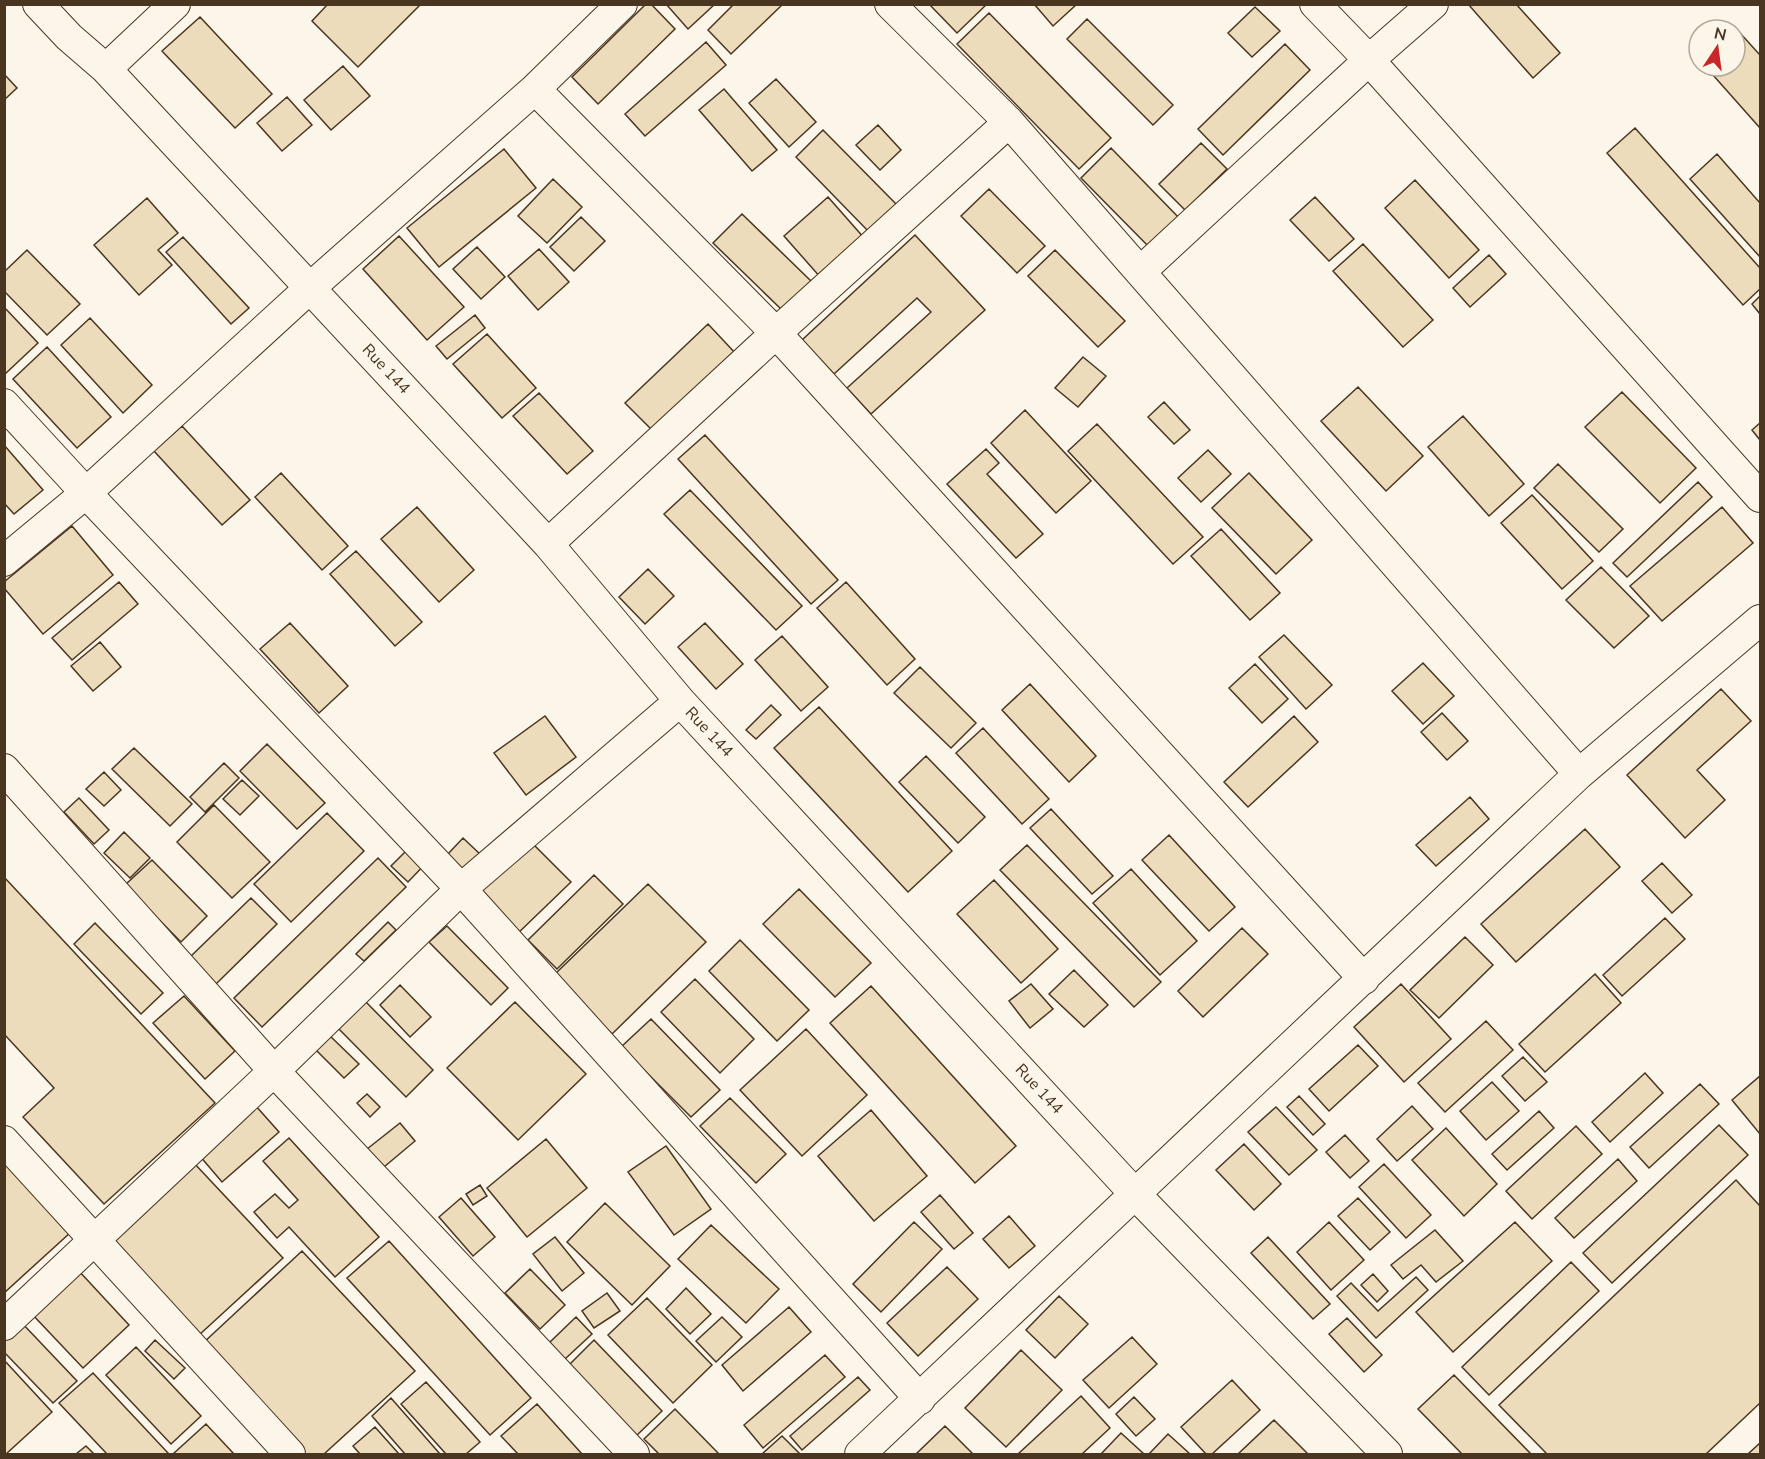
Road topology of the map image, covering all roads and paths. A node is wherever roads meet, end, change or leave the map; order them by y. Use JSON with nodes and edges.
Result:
{"nodes":[{"id":1,"x":38,"y":4,"type":"edge"},
{"id":2,"x":175,"y":4,"type":"edge"},
{"id":3,"x":622,"y":4,"type":"edge"},
{"id":4,"x":890,"y":4,"type":"edge"},
{"id":5,"x":1315,"y":4,"type":"edge"},
{"id":6,"x":1433,"y":4,"type":"edge"},
{"id":7,"x":1369,"y":60,"type":"junction"},
{"id":8,"x":106,"y":69,"type":"junction"},
{"id":9,"x":535,"y":89,"type":"junction"},
{"id":10,"x":1009,"y":122,"type":"junction"},
{"id":11,"x":1140,"y":272,"type":"junction"},
{"id":12,"x":311,"y":287,"type":"junction"},
{"id":13,"x":776,"y":333,"type":"junction"},
{"id":14,"x":4,"y":404,"type":"edge"},
{"id":15,"x":86,"y":493,"type":"junction"},
{"id":16,"x":1761,"y":497,"type":"edge"},
{"id":17,"x":548,"y":544,"type":"junction"},
{"id":18,"x":4,"y":561,"type":"edge"},
{"id":19,"x":1761,"y":620,"type":"edge"},
{"id":20,"x":680,"y":700,"type":"junction"},
{"id":21,"x":4,"y":769,"type":"edge"},
{"id":22,"x":1579,"y":774,"type":"junction"},
{"id":23,"x":461,"y":889,"type":"junction"},
{"id":24,"x":1364,"y":979,"type":"junction"},
{"id":25,"x":274,"y":1071,"type":"junction"},
{"id":26,"x":4,"y":1141,"type":"edge"},
{"id":27,"x":1135,"y":1194,"type":"junction"},
{"id":28,"x":94,"y":1239,"type":"junction"},
{"id":29,"x":4,"y":1324,"type":"edge"},
{"id":30,"x":920,"y":1398,"type":"junction"},
{"id":31,"x":290,"y":1455,"type":"edge"},
{"id":32,"x":634,"y":1455,"type":"edge"},
{"id":33,"x":860,"y":1455,"type":"edge"},
{"id":34,"x":1387,"y":1455,"type":"edge"}],
"edges":[{"from":1,"to":8,"type":"street","name":"Rue 144"},
{"from":2,"to":8,"type":"street"},
{"from":3,"to":9,"type":"street"},
{"from":4,"to":10,"type":"street"},
{"from":5,"to":7,"type":"street"},
{"from":6,"to":7,"type":"street"},
{"from":7,"to":11,"type":"street"},
{"from":7,"to":16,"type":"street"},
{"from":8,"to":12,"type":"street","name":"Rue 144"},
{"from":9,"to":12,"type":"street"},
{"from":9,"to":13,"type":"street"},
{"from":10,"to":11,"type":"street"},
{"from":10,"to":13,"type":"street"},
{"from":11,"to":22,"type":"street"},
{"from":12,"to":15,"type":"street"},
{"from":12,"to":17,"type":"street","name":"Rue 144"},
{"from":13,"to":17,"type":"street"},
{"from":13,"to":24,"type":"street"},
{"from":14,"to":15,"type":"street"},
{"from":15,"to":18,"type":"street"},
{"from":15,"to":23,"type":"street"},
{"from":17,"to":20,"type":"street","name":"Rue 144"},
{"from":19,"to":22,"type":"street"},
{"from":20,"to":23,"type":"street"},
{"from":20,"to":27,"type":"street","name":"Rue 144"},
{"from":21,"to":25,"type":"street"},
{"from":22,"to":24,"type":"street"},
{"from":23,"to":25,"type":"street"},
{"from":23,"to":30,"type":"street"},
{"from":24,"to":27,"type":"street"},
{"from":25,"to":28,"type":"street"},
{"from":25,"to":32,"type":"street"},
{"from":26,"to":28,"type":"street"},
{"from":27,"to":30,"type":"street"},
{"from":27,"to":34,"type":"street","name":"Rue 144"},
{"from":28,"to":29,"type":"street"},
{"from":28,"to":31,"type":"street"},
{"from":30,"to":33,"type":"street"}]}
